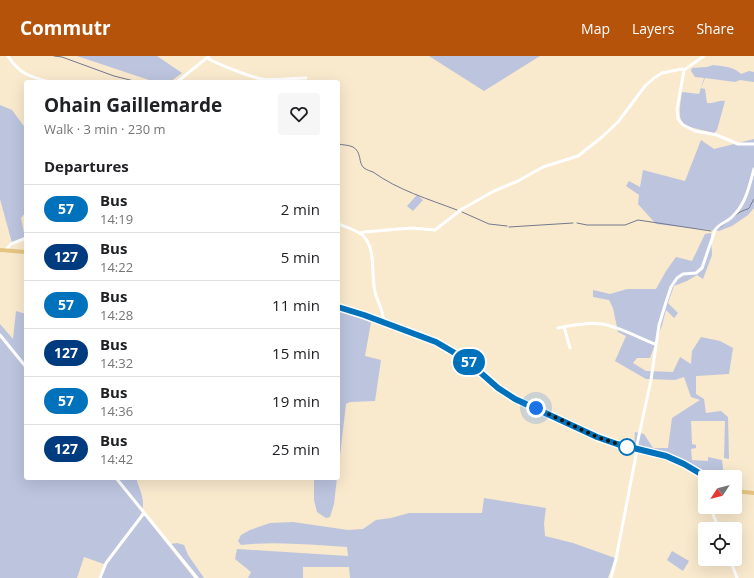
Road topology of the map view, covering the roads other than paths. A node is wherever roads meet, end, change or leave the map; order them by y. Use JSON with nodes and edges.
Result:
{"nodes":[{"id":1,"x":8,"y":56,"type":"edge"},
{"id":2,"x":704,"y":56,"type":"edge"},
{"id":3,"x":208,"y":57,"type":"edge"},
{"id":4,"x":684,"y":70,"type":"junction"},
{"id":5,"x":306,"y":78,"type":"dead end"},
{"id":6,"x":42,"y":80,"type":"edge"},
{"id":7,"x":179,"y":80,"type":"edge"},
{"id":8,"x":754,"y":144,"type":"edge"},
{"id":9,"x":754,"y":169,"type":"edge"},
{"id":10,"x":340,"y":225,"type":"edge"},
{"id":11,"x":360,"y":234,"type":"junction"},
{"id":12,"x":24,"y":239,"type":"edge"},
{"id":13,"x":2,"y":251,"type":"edge"},
{"id":14,"x":24,"y":252,"type":"edge"},
{"id":15,"x":340,"y":308,"type":"edge"},
{"id":16,"x":383,"y":322,"type":"junction"},
{"id":17,"x":564,"y":327,"type":"junction"},
{"id":18,"x":558,"y":328,"type":"dead end"},
{"id":19,"x":0,"y":335,"type":"edge"},
{"id":20,"x":655,"y":344,"type":"junction"},
{"id":21,"x":570,"y":348,"type":"dead end"},
{"id":22,"x":24,"y":365,"type":"edge"},
{"id":23,"x":637,"y":449,"type":"junction"},
{"id":24,"x":698,"y":473,"type":"edge"},
{"id":25,"x":118,"y":480,"type":"edge"},
{"id":26,"x":742,"y":492,"type":"edge"},
{"id":27,"x":754,"y":493,"type":"edge"},
{"id":28,"x":144,"y":513,"type":"junction"},
{"id":29,"x":733,"y":566,"type":"edge"},
{"id":30,"x":100,"y":578,"type":"edge"},
{"id":31,"x":197,"y":578,"type":"edge"},
{"id":32,"x":610,"y":578,"type":"edge"},
{"id":33,"x":737,"y":578,"type":"edge"}],
"edges":[{"from":1,"to":6,"type":"street"},
{"from":2,"to":4,"type":"street"},
{"from":3,"to":5,"type":"street"},
{"from":3,"to":7,"type":"street"},
{"from":4,"to":8,"type":"street"},
{"from":4,"to":11,"type":"street"},
{"from":9,"to":20,"type":"street"},
{"from":10,"to":11,"type":"street"},
{"from":11,"to":16,"type":"street"},
{"from":12,"to":13,"type":"street"},
{"from":13,"to":14,"type":"main road"},
{"from":15,"to":16,"type":"main road"},
{"from":16,"to":23,"type":"main road"},
{"from":17,"to":18,"type":"street"},
{"from":17,"to":20,"type":"street"},
{"from":17,"to":21,"type":"street"},
{"from":19,"to":22,"type":"street"},
{"from":20,"to":23,"type":"street"},
{"from":23,"to":24,"type":"main road"},
{"from":23,"to":32,"type":"street"},
{"from":25,"to":28,"type":"street"},
{"from":26,"to":27,"type":"main road"},
{"from":28,"to":30,"type":"street"},
{"from":28,"to":31,"type":"street"},
{"from":29,"to":33,"type":"street"}]}
